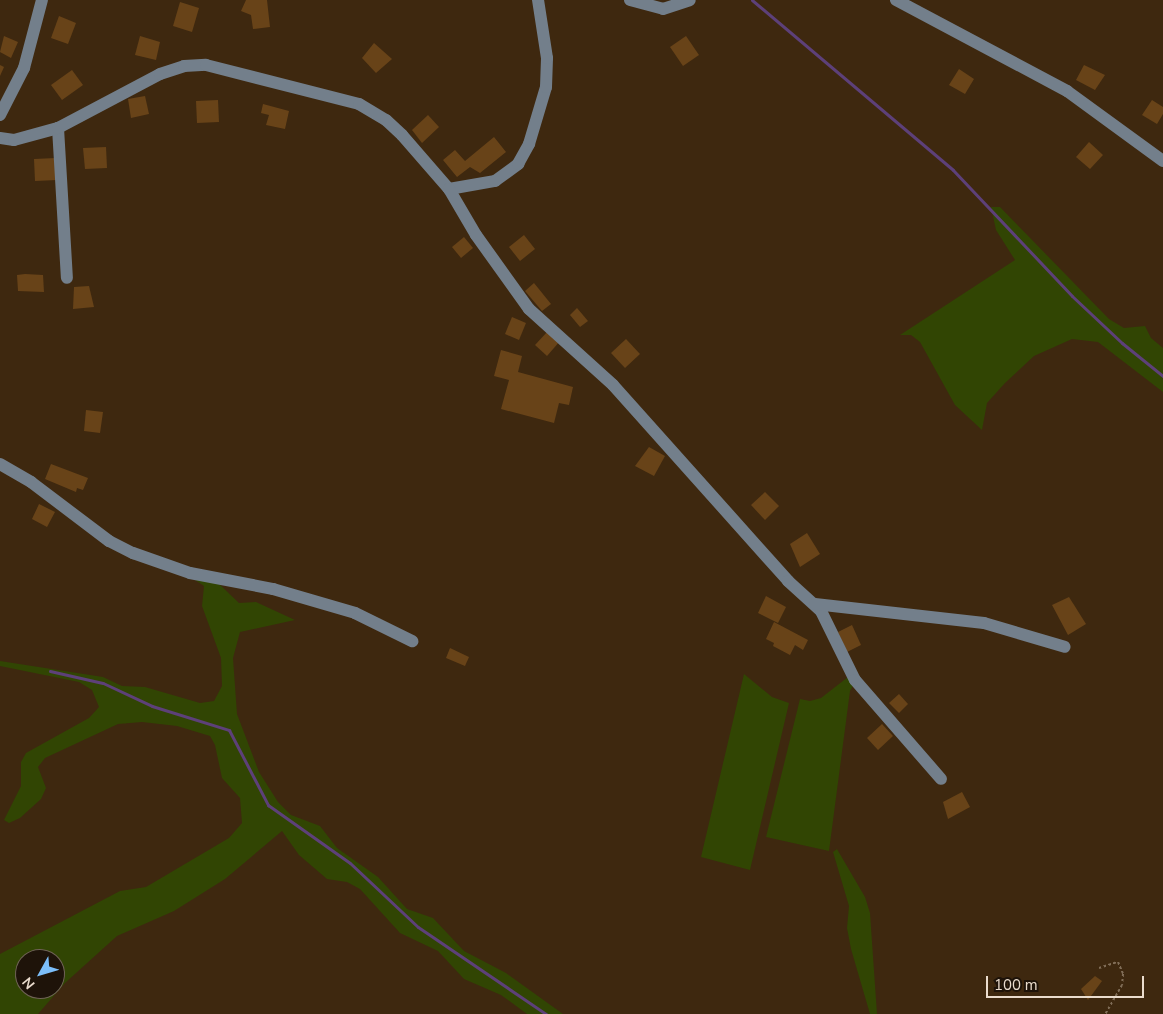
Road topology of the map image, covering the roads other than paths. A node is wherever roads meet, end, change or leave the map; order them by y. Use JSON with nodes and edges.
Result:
{"nodes":[{"id":1,"x":42,"y":0,"type":"edge"},
{"id":2,"x":538,"y":0,"type":"edge"},
{"id":3,"x":630,"y":0,"type":"edge"},
{"id":4,"x":690,"y":0,"type":"edge"},
{"id":5,"x":896,"y":0,"type":"edge"},
{"id":6,"x":0,"y":115,"type":"edge"},
{"id":7,"x":58,"y":128,"type":"junction"},
{"id":8,"x":0,"y":138,"type":"edge"},
{"id":9,"x":1163,"y":162,"type":"edge"},
{"id":10,"x":449,"y":189,"type":"junction"},
{"id":11,"x":67,"y":278,"type":"dead end"},
{"id":12,"x":0,"y":464,"type":"edge"},
{"id":13,"x":815,"y":604,"type":"junction"},
{"id":14,"x":412,"y":641,"type":"dead end"},
{"id":15,"x":1065,"y":647,"type":"dead end"},
{"id":16,"x":941,"y":779,"type":"dead end"}],
"edges":[{"from":1,"to":6,"type":"street"},
{"from":2,"to":10,"type":"street"},
{"from":3,"to":4,"type":"street"},
{"from":5,"to":9,"type":"street"},
{"from":7,"to":8,"type":"street"},
{"from":7,"to":10,"type":"street"},
{"from":7,"to":11,"type":"street"},
{"from":10,"to":13,"type":"street"},
{"from":12,"to":14,"type":"street"},
{"from":13,"to":15,"type":"street"},
{"from":13,"to":16,"type":"street"}]}
